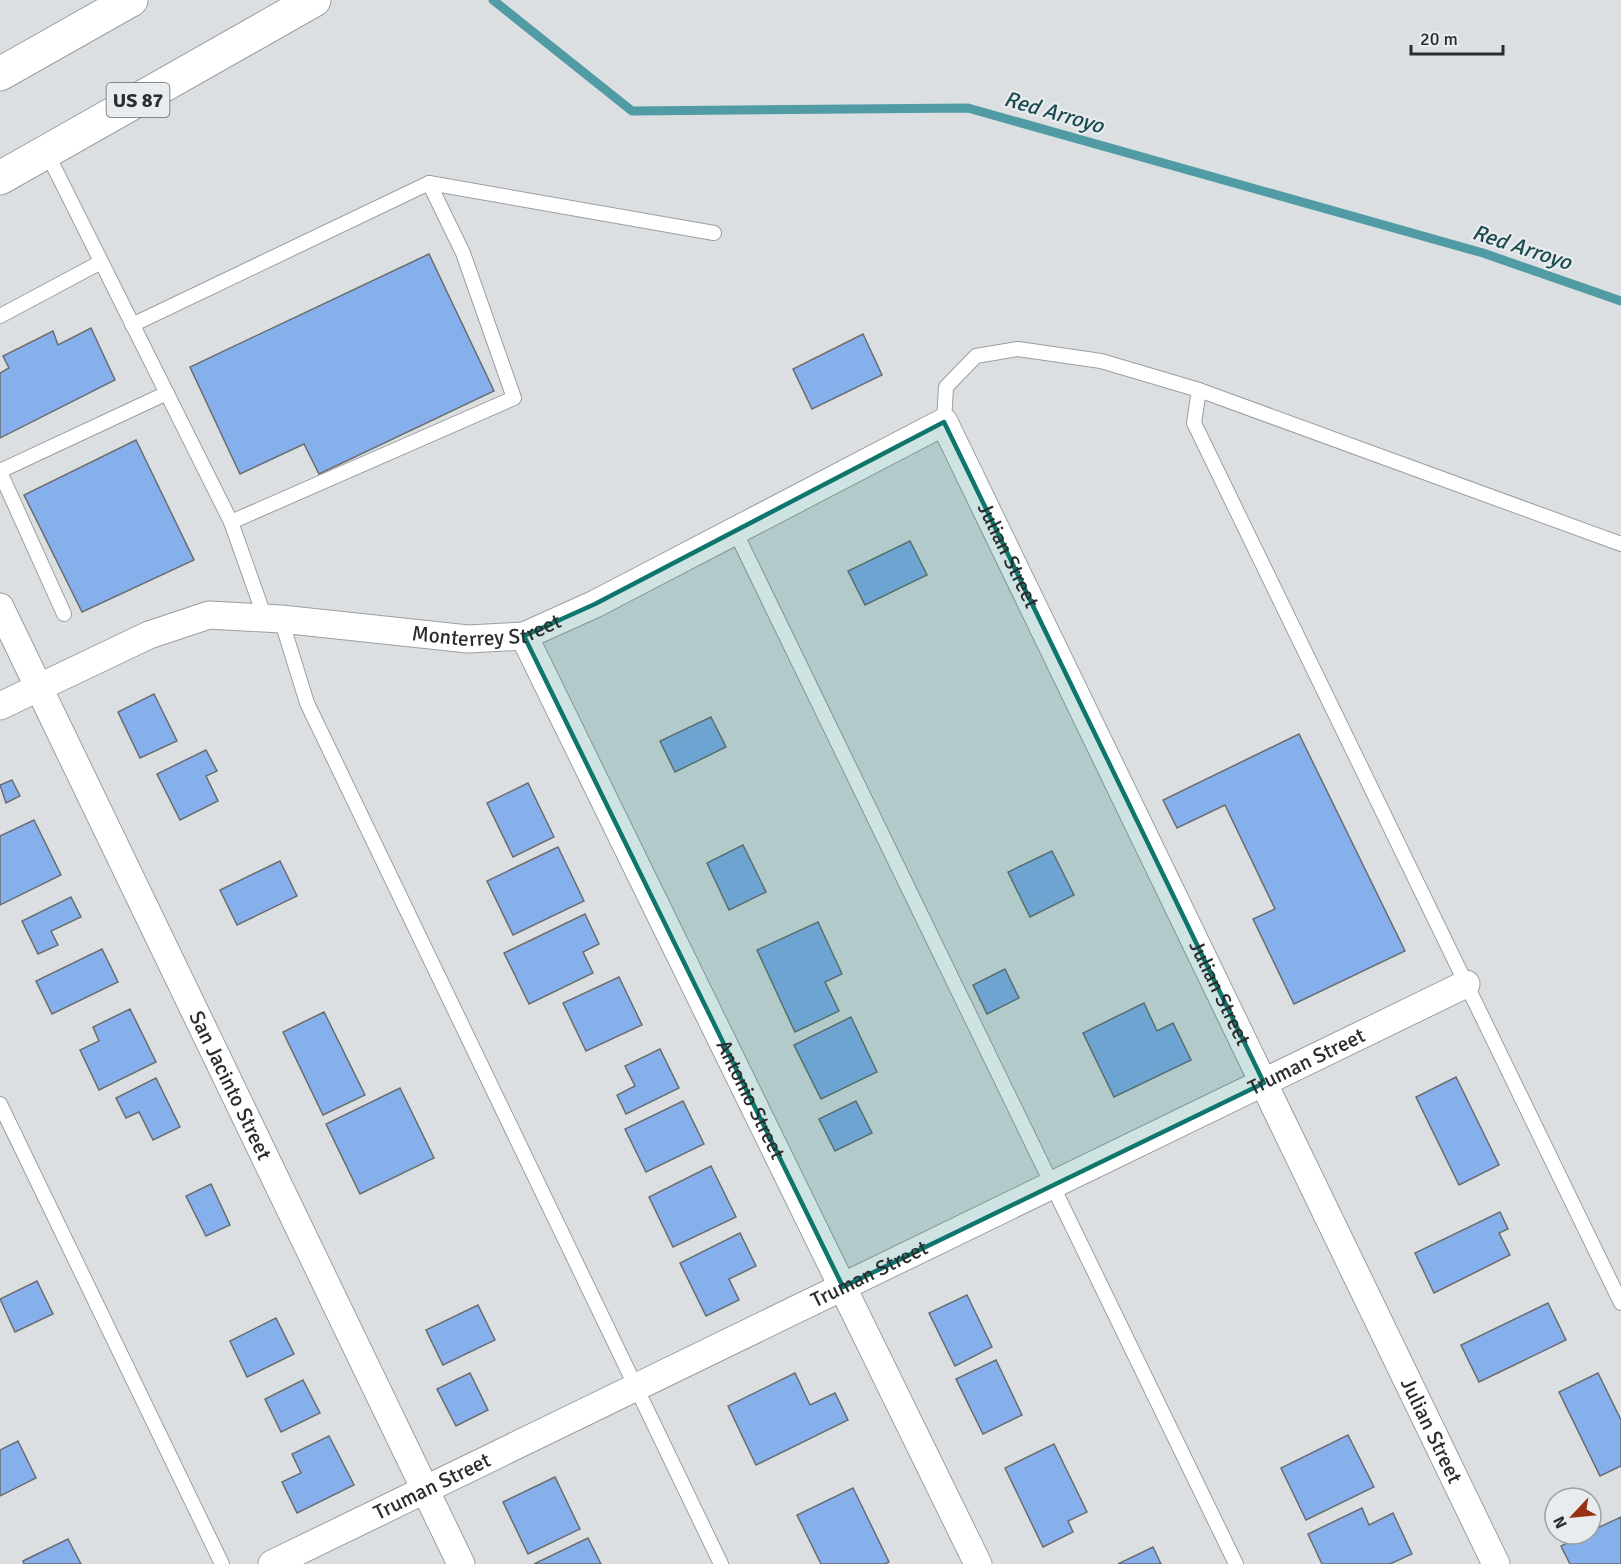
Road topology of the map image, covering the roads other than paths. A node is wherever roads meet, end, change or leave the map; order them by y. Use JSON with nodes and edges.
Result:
{"nodes":[{"id":1,"x":131,"y":0,"type":"edge"},
{"id":2,"x":314,"y":0,"type":"edge"},
{"id":3,"x":0,"y":74,"type":"edge"},
{"id":4,"x":46,"y":151,"type":"junction"},
{"id":5,"x":0,"y":178,"type":"edge"},
{"id":6,"x":429,"y":183,"type":"junction"},
{"id":7,"x":714,"y":233,"type":"dead end"},
{"id":8,"x":101,"y":262,"type":"junction"},
{"id":9,"x":0,"y":316,"type":"edge"},
{"id":10,"x":132,"y":325,"type":"junction"},
{"id":11,"x":1199,"y":390,"type":"junction"},
{"id":12,"x":167,"y":393,"type":"junction"},
{"id":13,"x":944,"y":422,"type":"junction"},
{"id":14,"x":0,"y":472,"type":"edge"},
{"id":15,"x":231,"y":522,"type":"junction"},
{"id":16,"x":735,"y":531,"type":"junction"},
{"id":17,"x":1621,"y":543,"type":"edge"},
{"id":18,"x":0,"y":607,"type":"edge"},
{"id":19,"x":64,"y":614,"type":"dead end"},
{"id":20,"x":273,"y":619,"type":"junction"},
{"id":21,"x":524,"y":636,"type":"junction"},
{"id":22,"x":39,"y":688,"type":"junction"},
{"id":23,"x":0,"y":706,"type":"edge"},
{"id":24,"x":1466,"y":984,"type":"junction"},
{"id":25,"x":1264,"y":1083,"type":"junction"},
{"id":26,"x":0,"y":1104,"type":"edge"},
{"id":27,"x":1052,"y":1185,"type":"junction"},
{"id":28,"x":843,"y":1287,"type":"junction"},
{"id":29,"x":1621,"y":1303,"type":"edge"},
{"id":30,"x":636,"y":1388,"type":"junction"},
{"id":31,"x":425,"y":1490,"type":"junction"},
{"id":32,"x":222,"y":1564,"type":"edge"},
{"id":33,"x":272,"y":1564,"type":"edge"},
{"id":34,"x":461,"y":1564,"type":"edge"},
{"id":35,"x":721,"y":1564,"type":"edge"},
{"id":36,"x":978,"y":1564,"type":"edge"},
{"id":37,"x":1236,"y":1564,"type":"edge"},
{"id":38,"x":1496,"y":1564,"type":"edge"}],
"edges":[{"from":1,"to":3,"type":"main road"},
{"from":2,"to":4,"type":"main road","number":"US 87"},
{"from":4,"to":5,"type":"main road","number":"US 87"},
{"from":4,"to":8,"type":"lane"},
{"from":6,"to":7,"type":"lane"},
{"from":6,"to":10,"type":"lane"},
{"from":6,"to":15,"type":"lane"},
{"from":8,"to":9,"type":"lane"},
{"from":8,"to":10,"type":"lane"},
{"from":10,"to":12,"type":"lane"},
{"from":11,"to":13,"type":"lane"},
{"from":11,"to":17,"type":"lane"},
{"from":11,"to":24,"type":"lane"},
{"from":12,"to":14,"type":"lane"},
{"from":12,"to":15,"type":"lane"},
{"from":13,"to":16,"type":"street","name":"Monterrey Street"},
{"from":13,"to":25,"type":"street","name":"Julian Street"},
{"from":14,"to":19,"type":"lane"},
{"from":15,"to":20,"type":"lane"},
{"from":16,"to":21,"type":"street","name":"Monterrey Street"},
{"from":16,"to":27,"type":"lane"},
{"from":18,"to":22,"type":"street","name":"San Jacinto Street"},
{"from":20,"to":21,"type":"street","name":"Monterrey Street"},
{"from":20,"to":22,"type":"street","name":"Monterrey Street"},
{"from":20,"to":30,"type":"lane"},
{"from":21,"to":28,"type":"street","name":"Antonio Street"},
{"from":22,"to":23,"type":"street","name":"Monterrey Street"},
{"from":22,"to":31,"type":"street","name":"San Jacinto Street"},
{"from":24,"to":25,"type":"street","name":"Truman Street"},
{"from":24,"to":29,"type":"lane"},
{"from":25,"to":27,"type":"street","name":"Truman Street"},
{"from":25,"to":38,"type":"street","name":"Julian Street"},
{"from":26,"to":32,"type":"lane"},
{"from":27,"to":28,"type":"street","name":"Truman Street"},
{"from":27,"to":37,"type":"lane"},
{"from":28,"to":30,"type":"street","name":"Truman Street"},
{"from":28,"to":36,"type":"street","name":"Antonio Street"},
{"from":30,"to":31,"type":"street","name":"Truman Street"},
{"from":30,"to":35,"type":"lane"},
{"from":31,"to":33,"type":"street","name":"Truman Street"},
{"from":31,"to":34,"type":"street","name":"San Jacinto Street"}]}
